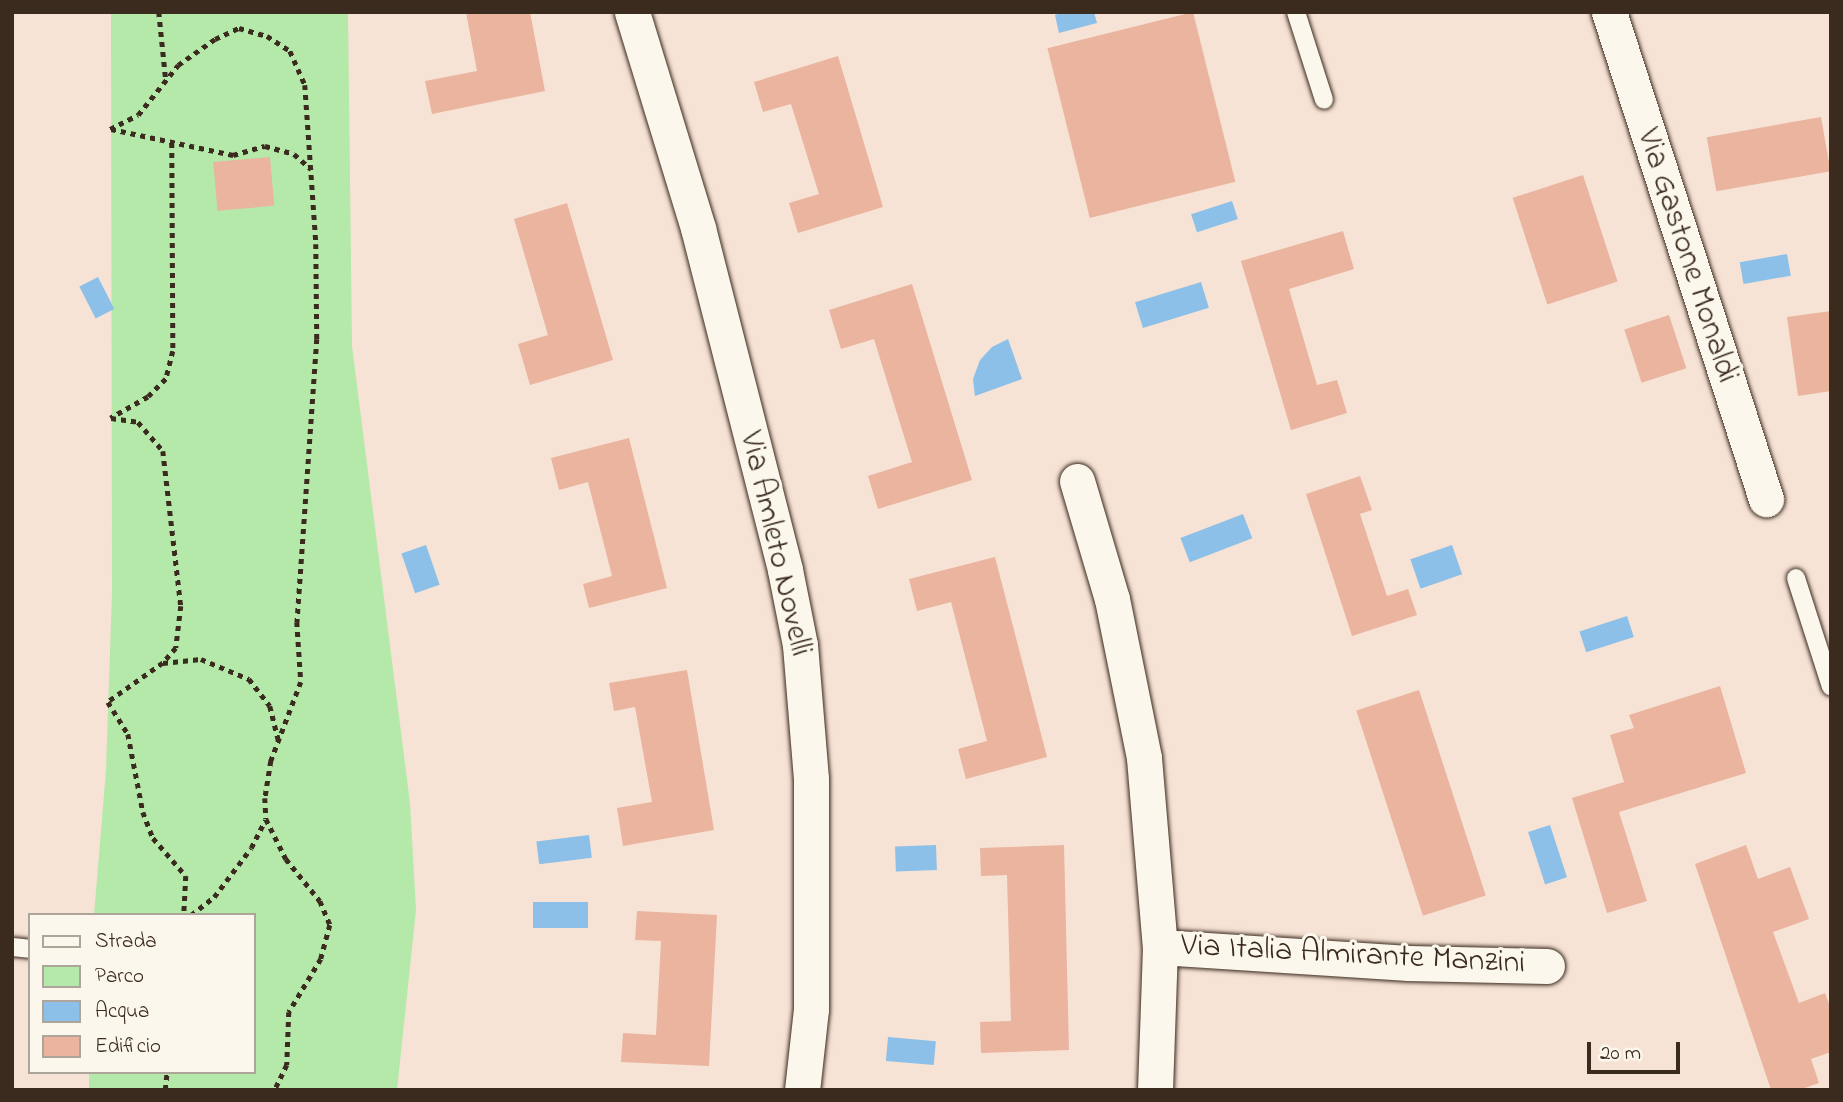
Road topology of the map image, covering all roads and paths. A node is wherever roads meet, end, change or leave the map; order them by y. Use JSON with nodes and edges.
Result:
{"nodes":[{"id":1,"x":159,"y":12,"type":"edge"},
{"id":2,"x":632,"y":12,"type":"edge"},
{"id":3,"x":1296,"y":12,"type":"edge"},
{"id":4,"x":1609,"y":12,"type":"edge"},
{"id":5,"x":166,"y":81,"type":"junction"},
{"id":6,"x":1324,"y":100,"type":"dead end"},
{"id":7,"x":172,"y":143,"type":"junction"},
{"id":8,"x":311,"y":169,"type":"junction"},
{"id":9,"x":1077,"y":481,"type":"dead end"},
{"id":10,"x":1766,"y":499,"type":"dead end"},
{"id":11,"x":1796,"y":578,"type":"dead end"},
{"id":12,"x":163,"y":663,"type":"junction"},
{"id":13,"x":1831,"y":687,"type":"edge"},
{"id":14,"x":279,"y":744,"type":"junction"},
{"id":15,"x":266,"y":819,"type":"junction"},
{"id":16,"x":184,"y":913,"type":"edge"},
{"id":17,"x":194,"y":913,"type":"edge"},
{"id":18,"x":1160,"y":947,"type":"junction"},
{"id":19,"x":1547,"y":966,"type":"dead end"},
{"id":20,"x":275,"y":1090,"type":"edge"},
{"id":21,"x":803,"y":1090,"type":"edge"},
{"id":22,"x":1155,"y":1090,"type":"edge"}],
"edges":[{"from":1,"to":5,"type":"path"},
{"from":2,"to":21,"type":"street","name":"Via Amleto Novelli"},
{"from":3,"to":6,"type":"lane"},
{"from":4,"to":10,"type":"street","name":"Via Gastone Monaldi"},
{"from":5,"to":7,"type":"path"},
{"from":5,"to":8,"type":"path"},
{"from":7,"to":8,"type":"path"},
{"from":7,"to":12,"type":"path"},
{"from":8,"to":14,"type":"path"},
{"from":9,"to":18,"type":"street","name":"Via Italia Almirante Manzini"},
{"from":11,"to":13,"type":"lane"},
{"from":12,"to":14,"type":"path"},
{"from":12,"to":16,"type":"path"},
{"from":14,"to":15,"type":"path"},
{"from":15,"to":17,"type":"path"},
{"from":15,"to":20,"type":"path"},
{"from":18,"to":19,"type":"street","name":"Via Italia Almirante Manzini"},
{"from":18,"to":22,"type":"street","name":"Via Italia Almirante Manzini"}]}
